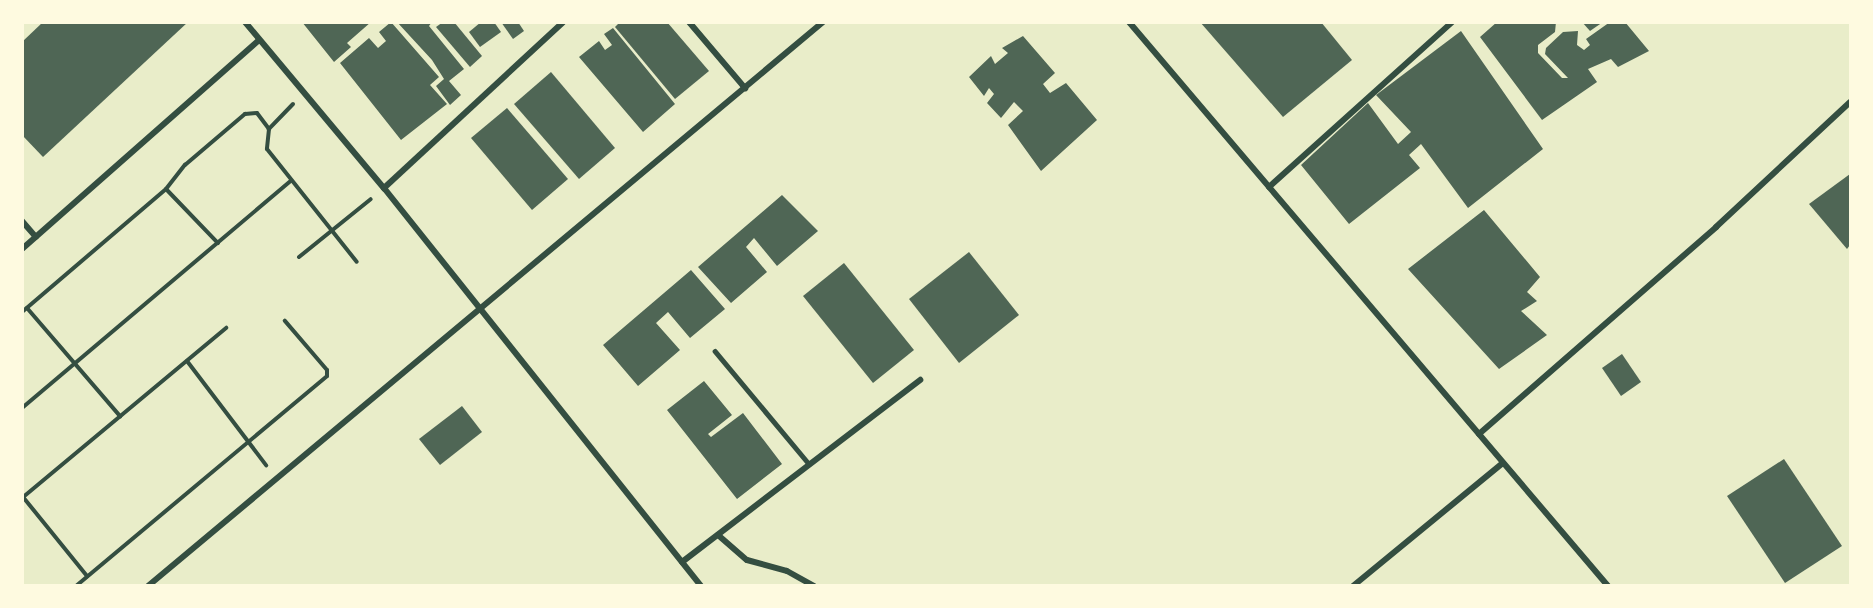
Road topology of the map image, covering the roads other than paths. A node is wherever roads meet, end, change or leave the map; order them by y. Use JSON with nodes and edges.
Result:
{"nodes":[{"id":1,"x":245,"y":22,"type":"edge"},
{"id":2,"x":563,"y":22,"type":"edge"},
{"id":3,"x":688,"y":22,"type":"edge"},
{"id":4,"x":823,"y":22,"type":"edge"},
{"id":5,"x":1129,"y":22,"type":"edge"},
{"id":6,"x":1452,"y":22,"type":"edge"},
{"id":7,"x":259,"y":40,"type":"junction"},
{"id":8,"x":745,"y":88,"type":"junction"},
{"id":9,"x":1851,"y":102,"type":"edge"},
{"id":10,"x":1269,"y":187,"type":"junction"},
{"id":11,"x":384,"y":188,"type":"junction"},
{"id":12,"x":22,"y":221,"type":"edge"},
{"id":13,"x":36,"y":237,"type":"junction"},
{"id":14,"x":22,"y":249,"type":"edge"},
{"id":15,"x":480,"y":309,"type":"junction"},
{"id":16,"x":715,"y":351,"type":"dead end"},
{"id":17,"x":920,"y":380,"type":"dead end"},
{"id":18,"x":1479,"y":434,"type":"junction"},
{"id":19,"x":1503,"y":463,"type":"junction"},
{"id":20,"x":809,"y":464,"type":"junction"},
{"id":21,"x":718,"y":535,"type":"junction"},
{"id":22,"x":682,"y":562,"type":"junction"},
{"id":23,"x":148,"y":585,"type":"edge"},
{"id":24,"x":701,"y":585,"type":"edge"},
{"id":25,"x":814,"y":585,"type":"edge"},
{"id":26,"x":1353,"y":585,"type":"edge"},
{"id":27,"x":1608,"y":585,"type":"edge"}],
"edges":[{"from":1,"to":7,"type":"street"},
{"from":2,"to":11,"type":"street"},
{"from":3,"to":8,"type":"street"},
{"from":4,"to":8,"type":"street"},
{"from":5,"to":10,"type":"street"},
{"from":6,"to":10,"type":"street"},
{"from":7,"to":11,"type":"street"},
{"from":7,"to":13,"type":"street"},
{"from":8,"to":15,"type":"street"},
{"from":9,"to":18,"type":"street"},
{"from":10,"to":18,"type":"street"},
{"from":11,"to":15,"type":"street"},
{"from":12,"to":13,"type":"street"},
{"from":13,"to":14,"type":"street"},
{"from":15,"to":22,"type":"street"},
{"from":15,"to":23,"type":"street"},
{"from":16,"to":20,"type":"lane"},
{"from":17,"to":20,"type":"street"},
{"from":18,"to":19,"type":"street"},
{"from":19,"to":26,"type":"street"},
{"from":19,"to":27,"type":"street"},
{"from":20,"to":21,"type":"street"},
{"from":21,"to":22,"type":"street"},
{"from":21,"to":25,"type":"street"},
{"from":22,"to":24,"type":"street"}]}
